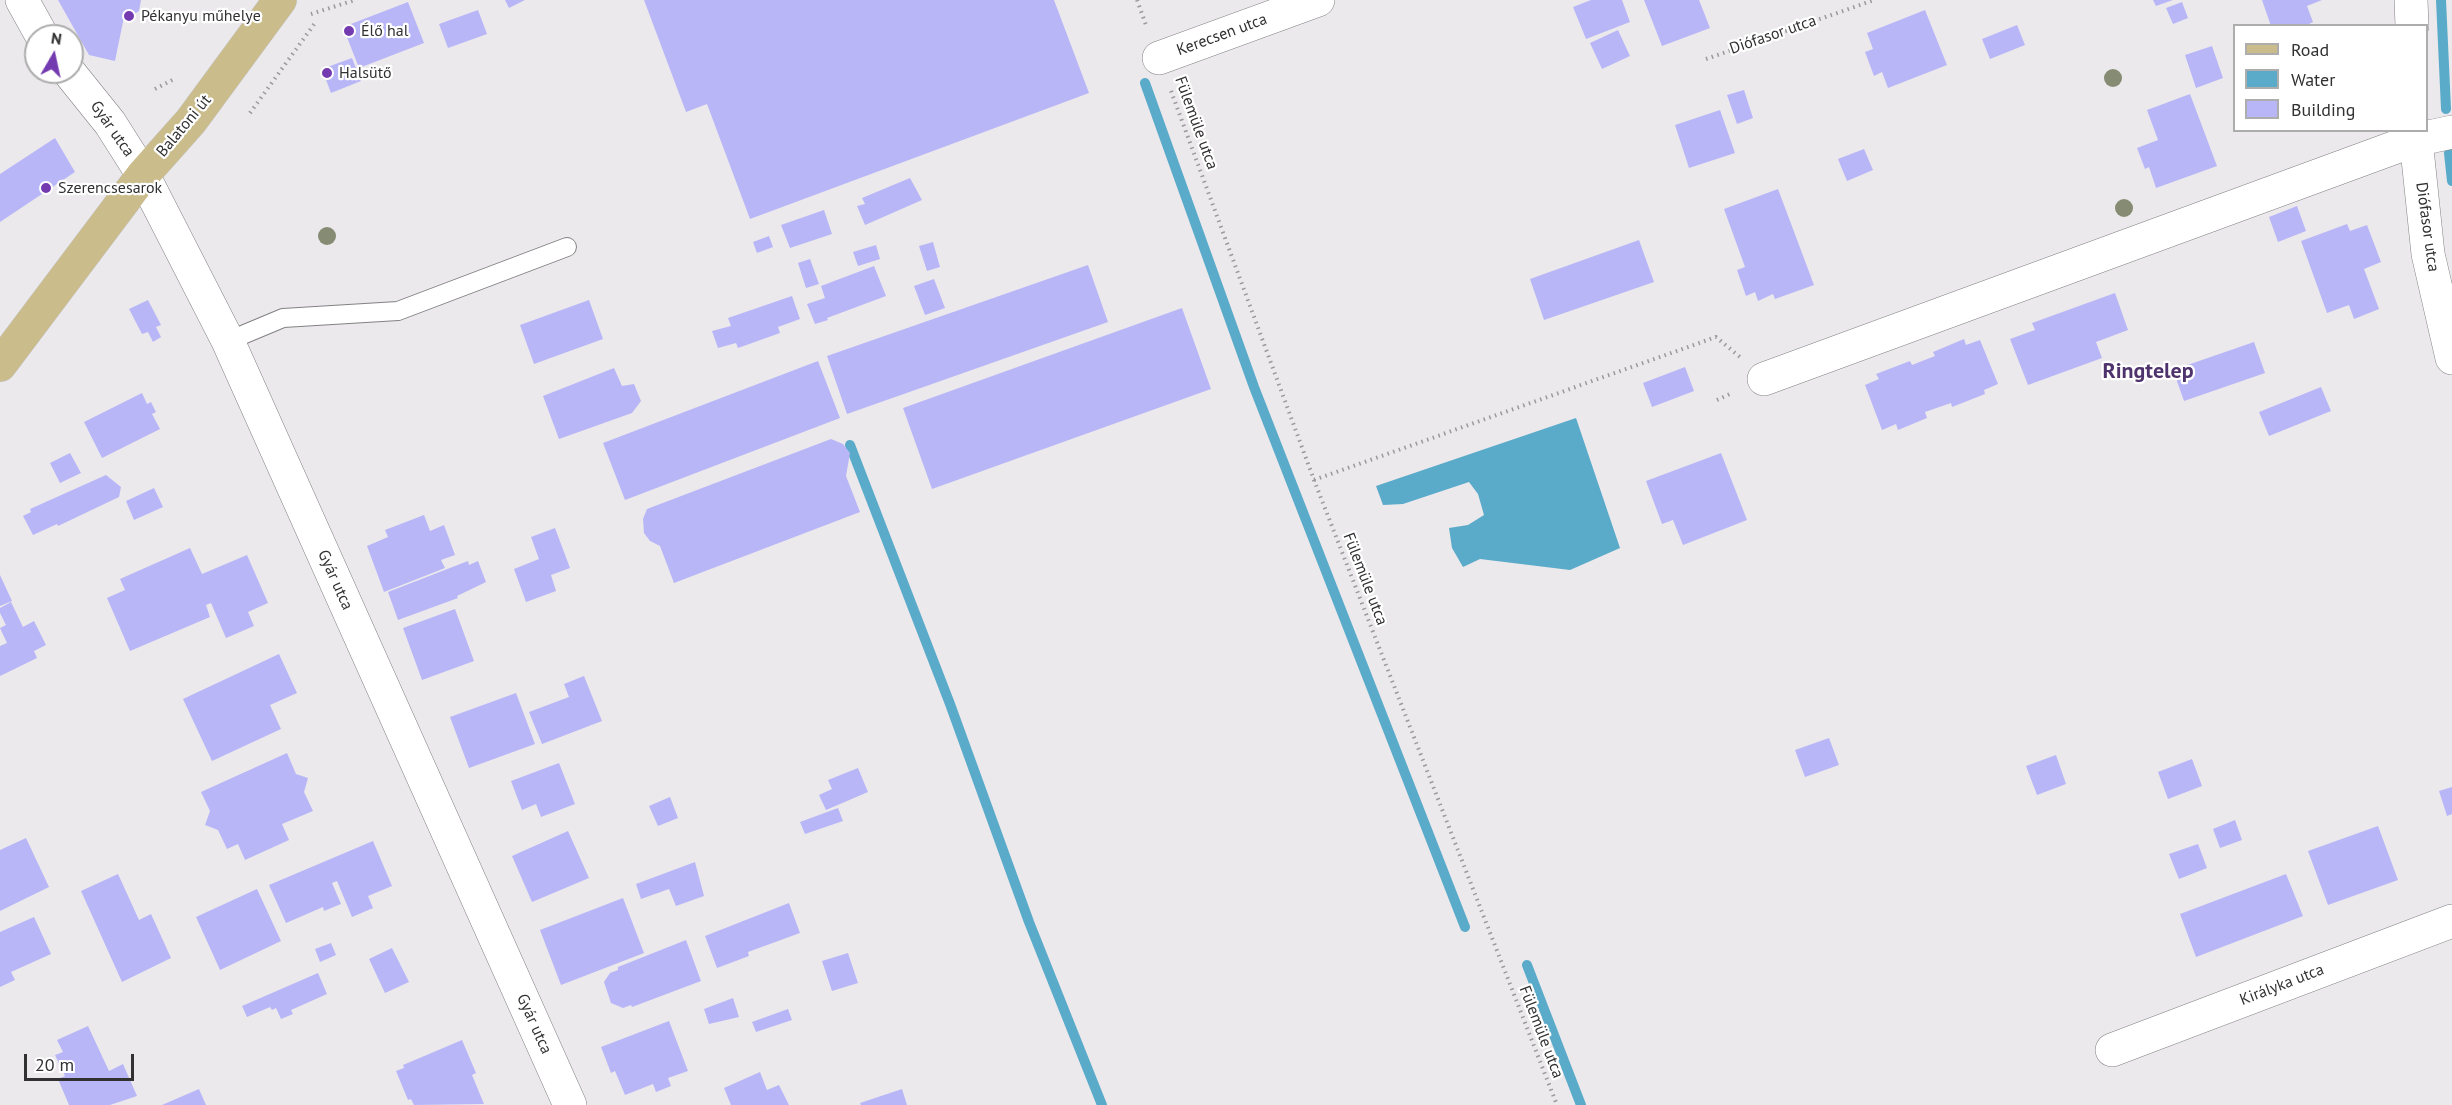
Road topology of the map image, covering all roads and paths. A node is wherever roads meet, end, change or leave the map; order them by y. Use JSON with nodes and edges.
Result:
{"nodes":[{"id":1,"x":22,"y":0,"type":"edge"},
{"id":2,"x":280,"y":0,"type":"edge"},
{"id":3,"x":1318,"y":0,"type":"edge"},
{"id":4,"x":1874,"y":0,"type":"edge"},
{"id":5,"x":2411,"y":0,"type":"edge"},
{"id":6,"x":315,"y":23,"type":"dead end"},
{"id":7,"x":35,"y":24,"type":"edge"},
{"id":8,"x":2412,"y":24,"type":"edge"},
{"id":9,"x":1159,"y":58,"type":"joint"},
{"id":10,"x":1706,"y":59,"type":"dead end"},
{"id":11,"x":79,"y":84,"type":"edge"},
{"id":12,"x":250,"y":113,"type":"dead end"},
{"id":13,"x":2452,"y":132,"type":"edge"},
{"id":14,"x":2415,"y":135,"type":"edge"},
{"id":15,"x":143,"y":175,"type":"junction"},
{"id":16,"x":567,"y":247,"type":"dead end"},
{"id":17,"x":228,"y":341,"type":"junction"},
{"id":18,"x":2452,"y":358,"type":"edge"},
{"id":19,"x":0,"y":365,"type":"edge"},
{"id":20,"x":1764,"y":379,"type":"joint"},
{"id":21,"x":1314,"y":480,"type":"junction"},
{"id":22,"x":2452,"y":921,"type":"edge"},
{"id":23,"x":2112,"y":1050,"type":"dead end"},
{"id":24,"x":570,"y":1105,"type":"edge"},
{"id":25,"x":1557,"y":1105,"type":"edge"}],
"edges":[{"from":1,"to":7,"type":"street"},
{"from":2,"to":15,"type":"main road","name":"Balatoni út"},
{"from":3,"to":9,"type":"street","name":"Kerecsen utca"},
{"from":4,"to":10,"type":"path","name":"Diófasor utca"},
{"from":5,"to":8,"type":"street"},
{"from":6,"to":12,"type":"path"},
{"from":9,"to":21,"type":"path","name":"Fülemüle utca"},
{"from":11,"to":15,"type":"street","name":"Gyár utca"},
{"from":13,"to":14,"type":"street"},
{"from":14,"to":18,"type":"street","name":"Diófasor utca"},
{"from":14,"to":20,"type":"street"},
{"from":15,"to":17,"type":"street","name":"Gyár utca"},
{"from":15,"to":19,"type":"main road","name":"Balatoni út"},
{"from":16,"to":17,"type":"lane"},
{"from":17,"to":24,"type":"street","name":"Gyár utca"},
{"from":20,"to":21,"type":"path"},
{"from":21,"to":25,"type":"path","name":"Fülemüle utca"},
{"from":22,"to":23,"type":"street","name":"Királyka utca"}]}
